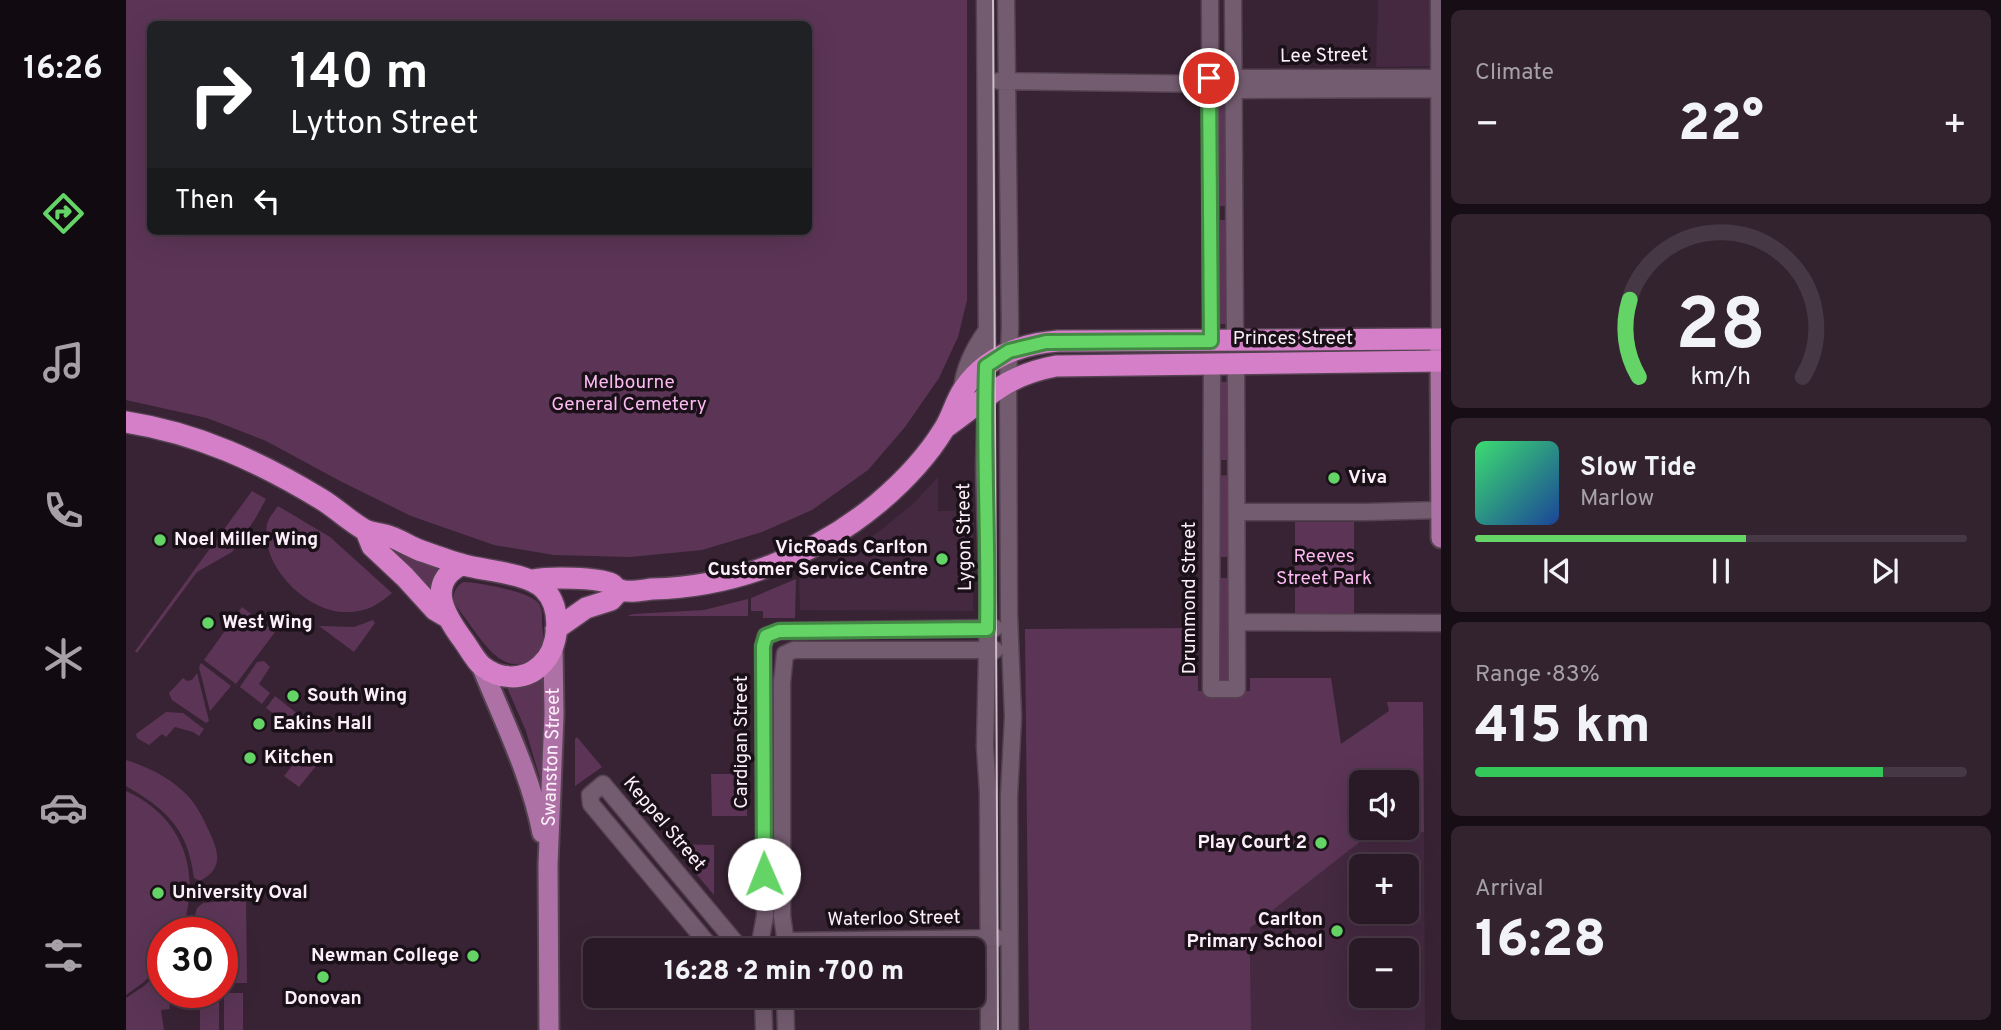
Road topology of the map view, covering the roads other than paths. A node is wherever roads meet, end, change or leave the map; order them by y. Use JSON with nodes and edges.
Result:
{"nodes":[{"id":1,"x":985,"y":0,"type":"edge"},
{"id":2,"x":1006,"y":0,"type":"edge"},
{"id":3,"x":1210,"y":0,"type":"edge"},
{"id":4,"x":1233,"y":0,"type":"edge"},
{"id":5,"x":1439,"y":0,"type":"edge"},
{"id":6,"x":986,"y":81,"type":"junction"},
{"id":7,"x":1006,"y":82,"type":"junction"},
{"id":8,"x":1233,"y":83,"type":"junction"},
{"id":9,"x":1440,"y":83,"type":"edge"},
{"id":10,"x":1209,"y":84,"type":"junction"},
{"id":11,"x":1440,"y":222,"type":"edge"},
{"id":12,"x":986,"y":330,"type":"junction"},
{"id":13,"x":1441,"y":339,"type":"edge"},
{"id":14,"x":1211,"y":341,"type":"junction"},
{"id":15,"x":1009,"y":351,"type":"junction"},
{"id":16,"x":1236,"y":351,"type":"junction"},
{"id":17,"x":1440,"y":361,"type":"edge"},
{"id":18,"x":1212,"y":363,"type":"junction"},
{"id":19,"x":986,"y":366,"type":"junction"},
{"id":20,"x":1008,"y":381,"type":"junction"},
{"id":21,"x":962,"y":391,"type":"junction"},
{"id":22,"x":985,"y":397,"type":"junction"},
{"id":23,"x":126,"y":422,"type":"edge"},
{"id":24,"x":944,"y":428,"type":"junction"},
{"id":25,"x":1440,"y":510,"type":"edge"},
{"id":26,"x":1237,"y":512,"type":"junction"},
{"id":27,"x":366,"y":531,"type":"junction"},
{"id":28,"x":1441,"y":538,"type":"edge"},
{"id":29,"x":461,"y":565,"type":"junction"},
{"id":30,"x":533,"y":580,"type":"junction"},
{"id":31,"x":620,"y":590,"type":"junction"},
{"id":32,"x":447,"y":617,"type":"junction"},
{"id":33,"x":1237,"y":622,"type":"junction"},
{"id":34,"x":1441,"y":624,"type":"edge"},
{"id":35,"x":941,"y":628,"type":"junction"},
{"id":36,"x":1009,"y":628,"type":"junction"},
{"id":37,"x":906,"y":629,"type":"junction"},
{"id":38,"x":987,"y":629,"type":"junction"},
{"id":39,"x":839,"y":631,"type":"junction"},
{"id":40,"x":555,"y":639,"type":"junction"},
{"id":41,"x":906,"y":649,"type":"junction"},
{"id":42,"x":941,"y":649,"type":"junction"},
{"id":43,"x":987,"y":649,"type":"junction"},
{"id":44,"x":839,"y":650,"type":"junction"},
{"id":45,"x":1011,"y":650,"type":"junction"},
{"id":46,"x":481,"y":665,"type":"junction"},
{"id":47,"x":764,"y":757,"type":"junction"},
{"id":48,"x":782,"y":757,"type":"junction"},
{"id":49,"x":649,"y":840,"type":"junction"},
{"id":50,"x":764,"y":853,"type":"junction"},
{"id":51,"x":782,"y":854,"type":"junction"},
{"id":52,"x":632,"y":855,"type":"junction"},
{"id":53,"x":548,"y":865,"type":"junction"},
{"id":54,"x":703,"y":938,"type":"edge"},
{"id":55,"x":732,"y":938,"type":"edge"},
{"id":56,"x":761,"y":938,"type":"edge"},
{"id":57,"x":785,"y":938,"type":"edge"},
{"id":58,"x":985,"y":938,"type":"edge"},
{"id":59,"x":989,"y":938,"type":"junction"},
{"id":60,"x":1010,"y":939,"type":"junction"},
{"id":61,"x":763,"y":1008,"type":"edge"},
{"id":62,"x":785,"y":1008,"type":"edge"},
{"id":63,"x":549,"y":1030,"type":"edge"},
{"id":64,"x":764,"y":1030,"type":"edge"},
{"id":65,"x":786,"y":1030,"type":"edge"},
{"id":66,"x":989,"y":1030,"type":"edge"},
{"id":67,"x":1010,"y":1030,"type":"edge"}],
"edges":[{"from":1,"to":6,"type":"street","name":"Lygon Street"},
{"from":2,"to":7,"type":"street"},
{"from":3,"to":10,"type":"street"},
{"from":4,"to":8,"type":"street","name":"Drummond Street"},
{"from":5,"to":9,"type":"street"},
{"from":6,"to":7,"type":"street","name":"Lee Street"},
{"from":6,"to":12,"type":"street","name":"Lygon Street"},
{"from":7,"to":10,"type":"street","name":"Lee Street"},
{"from":7,"to":15,"type":"street"},
{"from":8,"to":9,"type":"street","name":"Lee Street"},
{"from":8,"to":10,"type":"street","name":"Lee Street"},
{"from":8,"to":16,"type":"street","name":"Drummond Street"},
{"from":9,"to":11,"type":"street"},
{"from":10,"to":14,"type":"street"},
{"from":11,"to":13,"type":"street"},
{"from":12,"to":19,"type":"street","name":"Lygon Street"},
{"from":12,"to":21,"type":"street"},
{"from":13,"to":16,"type":"highway","name":"Princes Street"},
{"from":13,"to":17,"type":"main road"},
{"from":14,"to":15,"type":"highway","name":"Princes Street"},
{"from":14,"to":16,"type":"highway","name":"Princes Street"},
{"from":15,"to":19,"type":"highway","name":"Princes Street"},
{"from":15,"to":20,"type":"street"},
{"from":16,"to":17,"type":"highway","name":"Princes Street"},
{"from":16,"to":18,"type":"highway","name":"Princes Street"},
{"from":16,"to":26,"type":"street","name":"Drummond Street"},
{"from":17,"to":25,"type":"main road"},
{"from":18,"to":20,"type":"highway","name":"Princes Street"},
{"from":18,"to":33,"type":"street","name":"Drummond Street"},
{"from":19,"to":21,"type":"highway","name":"Princes Street"},
{"from":19,"to":22,"type":"street","name":"Lygon Street"},
{"from":20,"to":22,"type":"highway","name":"Princes Street"},
{"from":20,"to":36,"type":"street"},
{"from":21,"to":24,"type":"highway","name":"Princes Street"},
{"from":22,"to":24,"type":"highway","name":"Princes Street"},
{"from":22,"to":38,"type":"street","name":"Lygon Street"},
{"from":23,"to":27,"type":"highway"},
{"from":24,"to":31,"type":"highway"},
{"from":25,"to":26,"type":"street"},
{"from":25,"to":28,"type":"main road"},
{"from":26,"to":33,"type":"street","name":"Drummond Street"},
{"from":27,"to":29,"type":"highway"},
{"from":27,"to":32,"type":"highway"},
{"from":29,"to":30,"type":"highway"},
{"from":29,"to":32,"type":"highway"},
{"from":30,"to":31,"type":"highway"},
{"from":30,"to":40,"type":"highway"},
{"from":31,"to":40,"type":"highway"},
{"from":32,"to":46,"type":"highway"},
{"from":33,"to":34,"type":"street"},
{"from":35,"to":37,"type":"street"},
{"from":35,"to":38,"type":"street"},
{"from":35,"to":42,"type":"street"},
{"from":36,"to":38,"type":"street"},
{"from":36,"to":45,"type":"street"},
{"from":37,"to":39,"type":"street"},
{"from":37,"to":41,"type":"street"},
{"from":38,"to":43,"type":"street","name":"Lygon Street"},
{"from":39,"to":44,"type":"street"},
{"from":39,"to":47,"type":"street","name":"Cardigan Street"},
{"from":40,"to":46,"type":"highway"},
{"from":40,"to":53,"type":"main road","name":"Swanston Street"},
{"from":41,"to":42,"type":"street"},
{"from":41,"to":44,"type":"street"},
{"from":42,"to":43,"type":"street"},
{"from":43,"to":45,"type":"street"},
{"from":43,"to":59,"type":"street","name":"Lygon Street"},
{"from":44,"to":48,"type":"street","name":"Cardigan Street"},
{"from":45,"to":60,"type":"street"},
{"from":46,"to":53,"type":"main road","name":"Swanston Street"},
{"from":47,"to":48,"type":"street"},
{"from":47,"to":50,"type":"street","name":"Cardigan Street"},
{"from":48,"to":51,"type":"street","name":"Cardigan Street"},
{"from":49,"to":52,"type":"street"},
{"from":49,"to":52,"type":"street","name":"Keppel Street"},
{"from":49,"to":55,"type":"street","name":"Keppel Street"},
{"from":50,"to":51,"type":"street"},
{"from":50,"to":56,"type":"street","name":"Cardigan Street"},
{"from":51,"to":57,"type":"street","name":"Cardigan Street"},
{"from":52,"to":54,"type":"street","name":"Keppel Street"},
{"from":53,"to":63,"type":"main road","name":"Swanston Street"},
{"from":58,"to":59,"type":"street","name":"Waterloo Street"},
{"from":59,"to":60,"type":"street","name":"Waterloo Street"},
{"from":59,"to":66,"type":"street","name":"Lygon Street"},
{"from":60,"to":67,"type":"street"},
{"from":61,"to":64,"type":"street"},
{"from":62,"to":65,"type":"street"}]}
